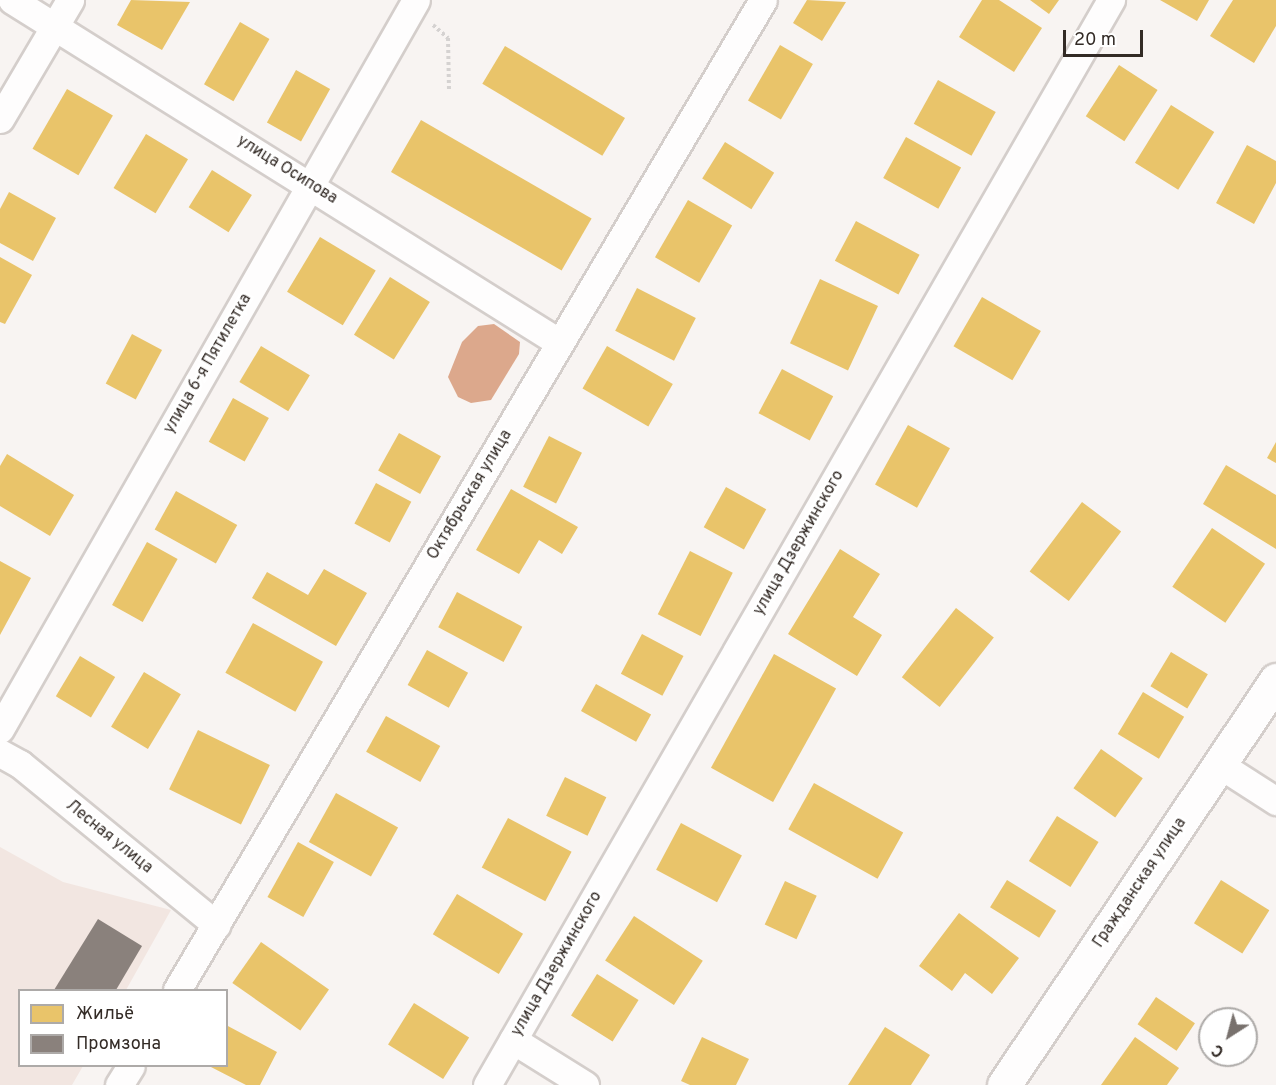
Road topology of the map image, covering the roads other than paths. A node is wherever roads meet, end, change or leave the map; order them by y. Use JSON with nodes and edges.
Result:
{"nodes":[{"id":1,"x":12,"y":0,"type":"edge"},
{"id":2,"x":70,"y":0,"type":"edge"},
{"id":3,"x":763,"y":0,"type":"edge"},
{"id":4,"x":1111,"y":0,"type":"edge"},
{"id":5,"x":414,"y":3,"type":"edge"},
{"id":6,"x":54,"y":25,"type":"junction"},
{"id":7,"x":0,"y":119,"type":"edge"},
{"id":8,"x":311,"y":184,"type":"junction"},
{"id":9,"x":560,"y":343,"type":"junction"},
{"id":10,"x":1276,"y":680,"type":"edge"},
{"id":11,"x":0,"y":729,"type":"edge"},
{"id":12,"x":0,"y":753,"type":"edge"},
{"id":13,"x":1220,"y":765,"type":"junction"},
{"id":14,"x":1276,"y":801,"type":"edge"},
{"id":15,"x":217,"y":924,"type":"junction"},
{"id":16,"x":178,"y":989,"type":"edge"},
{"id":17,"x":513,"y":1040,"type":"junction"},
{"id":18,"x":130,"y":1067,"type":"edge"},
{"id":19,"x":119,"y":1085,"type":"edge"},
{"id":20,"x":487,"y":1085,"type":"edge"},
{"id":21,"x":585,"y":1085,"type":"edge"},
{"id":22,"x":1004,"y":1085,"type":"edge"}],
"edges":[{"from":1,"to":6,"type":"street","name":"улица Осипова"},
{"from":2,"to":6,"type":"street"},
{"from":3,"to":9,"type":"street","name":"Октябрьская улица"},
{"from":4,"to":17,"type":"street","name":"улица Дзержинского"},
{"from":5,"to":8,"type":"street","name":"улица 6-я Пятилетка"},
{"from":6,"to":7,"type":"street"},
{"from":6,"to":8,"type":"street","name":"улица Осипова"},
{"from":8,"to":9,"type":"street","name":"улица Осипова"},
{"from":8,"to":11,"type":"street","name":"улица 6-я Пятилетка"},
{"from":9,"to":15,"type":"street","name":"Октябрьская улица"},
{"from":10,"to":13,"type":"street","name":"Гражданская улица"},
{"from":12,"to":15,"type":"street","name":"Лесная улица"},
{"from":13,"to":14,"type":"street"},
{"from":13,"to":22,"type":"street","name":"Гражданская улица"},
{"from":15,"to":16,"type":"street","name":"Октябрьская улица"},
{"from":17,"to":20,"type":"street","name":"улица Дзержинского"},
{"from":17,"to":21,"type":"street"},
{"from":18,"to":19,"type":"street"}]}
